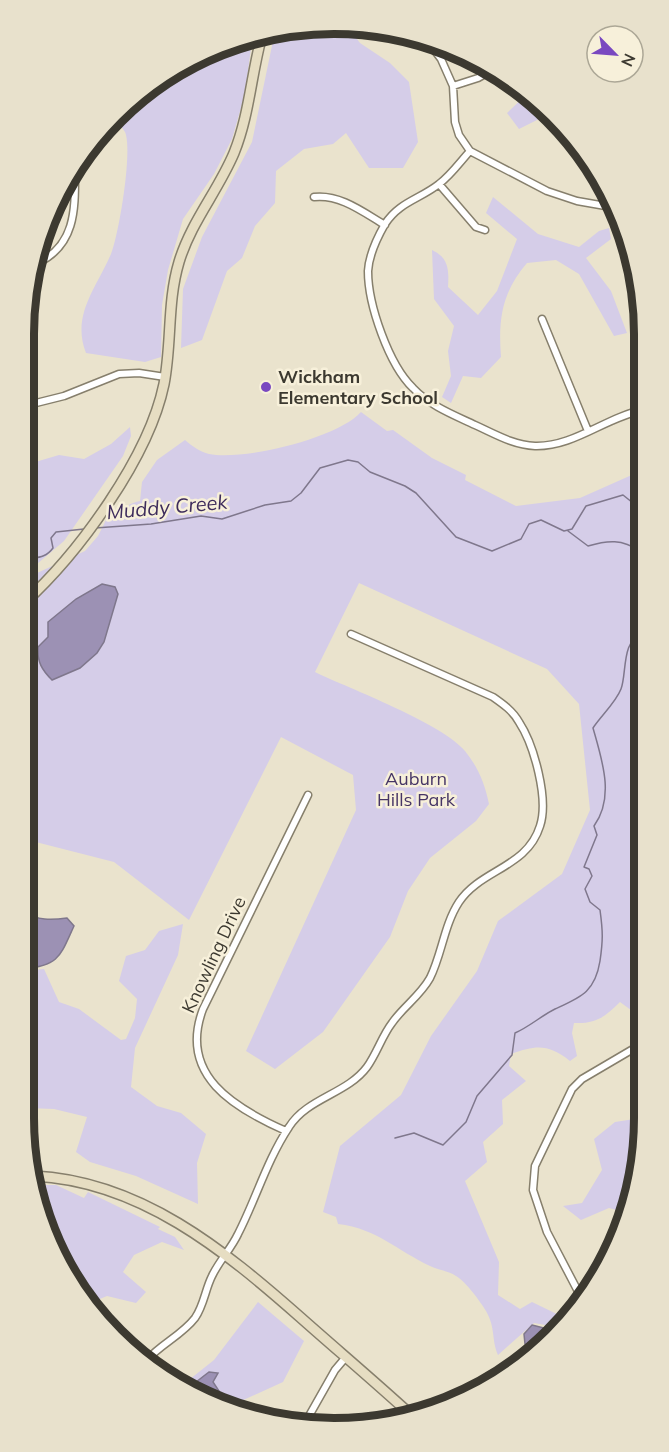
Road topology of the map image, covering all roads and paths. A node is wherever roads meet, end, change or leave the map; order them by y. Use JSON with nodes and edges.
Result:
{"nodes":[{"id":1,"x":260,"y":44,"type":"edge"},
{"id":2,"x":436,"y":52,"type":"edge"},
{"id":3,"x":484,"y":75,"type":"edge"},
{"id":4,"x":453,"y":86,"type":"junction"},
{"id":5,"x":470,"y":151,"type":"junction"},
{"id":6,"x":75,"y":184,"type":"edge"},
{"id":7,"x":439,"y":184,"type":"junction"},
{"id":8,"x":314,"y":197,"type":"dead end"},
{"id":9,"x":606,"y":206,"type":"edge"},
{"id":10,"x":385,"y":225,"type":"junction"},
{"id":11,"x":485,"y":230,"type":"dead end"},
{"id":12,"x":44,"y":259,"type":"edge"},
{"id":13,"x":542,"y":319,"type":"dead end"},
{"id":14,"x":165,"y":376,"type":"junction"},
{"id":15,"x":34,"y":404,"type":"edge"},
{"id":16,"x":634,"y":413,"type":"edge"},
{"id":17,"x":588,"y":431,"type":"junction"},
{"id":18,"x":34,"y":592,"type":"edge"},
{"id":19,"x":351,"y":634,"type":"dead end"},
{"id":20,"x":308,"y":795,"type":"dead end"},
{"id":21,"x":634,"y":1048,"type":"edge"},
{"id":22,"x":286,"y":1131,"type":"junction"},
{"id":23,"x":40,"y":1177,"type":"edge"},
{"id":24,"x":226,"y":1254,"type":"junction"},
{"id":25,"x":578,"y":1292,"type":"edge"},
{"id":26,"x":152,"y":1356,"type":"edge"},
{"id":27,"x":346,"y":1357,"type":"junction"},
{"id":28,"x":404,"y":1409,"type":"edge"},
{"id":29,"x":309,"y":1416,"type":"edge"}],
"edges":[{"from":1,"to":14,"type":"main road"},
{"from":2,"to":4,"type":"street"},
{"from":3,"to":4,"type":"street"},
{"from":4,"to":5,"type":"street"},
{"from":5,"to":7,"type":"street"},
{"from":5,"to":9,"type":"street"},
{"from":6,"to":12,"type":"street"},
{"from":7,"to":10,"type":"street"},
{"from":7,"to":11,"type":"street"},
{"from":8,"to":10,"type":"street"},
{"from":10,"to":17,"type":"street"},
{"from":13,"to":17,"type":"street"},
{"from":14,"to":15,"type":"street"},
{"from":14,"to":18,"type":"main road"},
{"from":16,"to":17,"type":"street"},
{"from":19,"to":22,"type":"street"},
{"from":20,"to":22,"type":"street","name":"Knowling Drive"},
{"from":21,"to":25,"type":"street"},
{"from":22,"to":24,"type":"street"},
{"from":23,"to":24,"type":"main road"},
{"from":24,"to":26,"type":"street"},
{"from":24,"to":27,"type":"main road"},
{"from":27,"to":28,"type":"main road"},
{"from":27,"to":29,"type":"street"}]}
